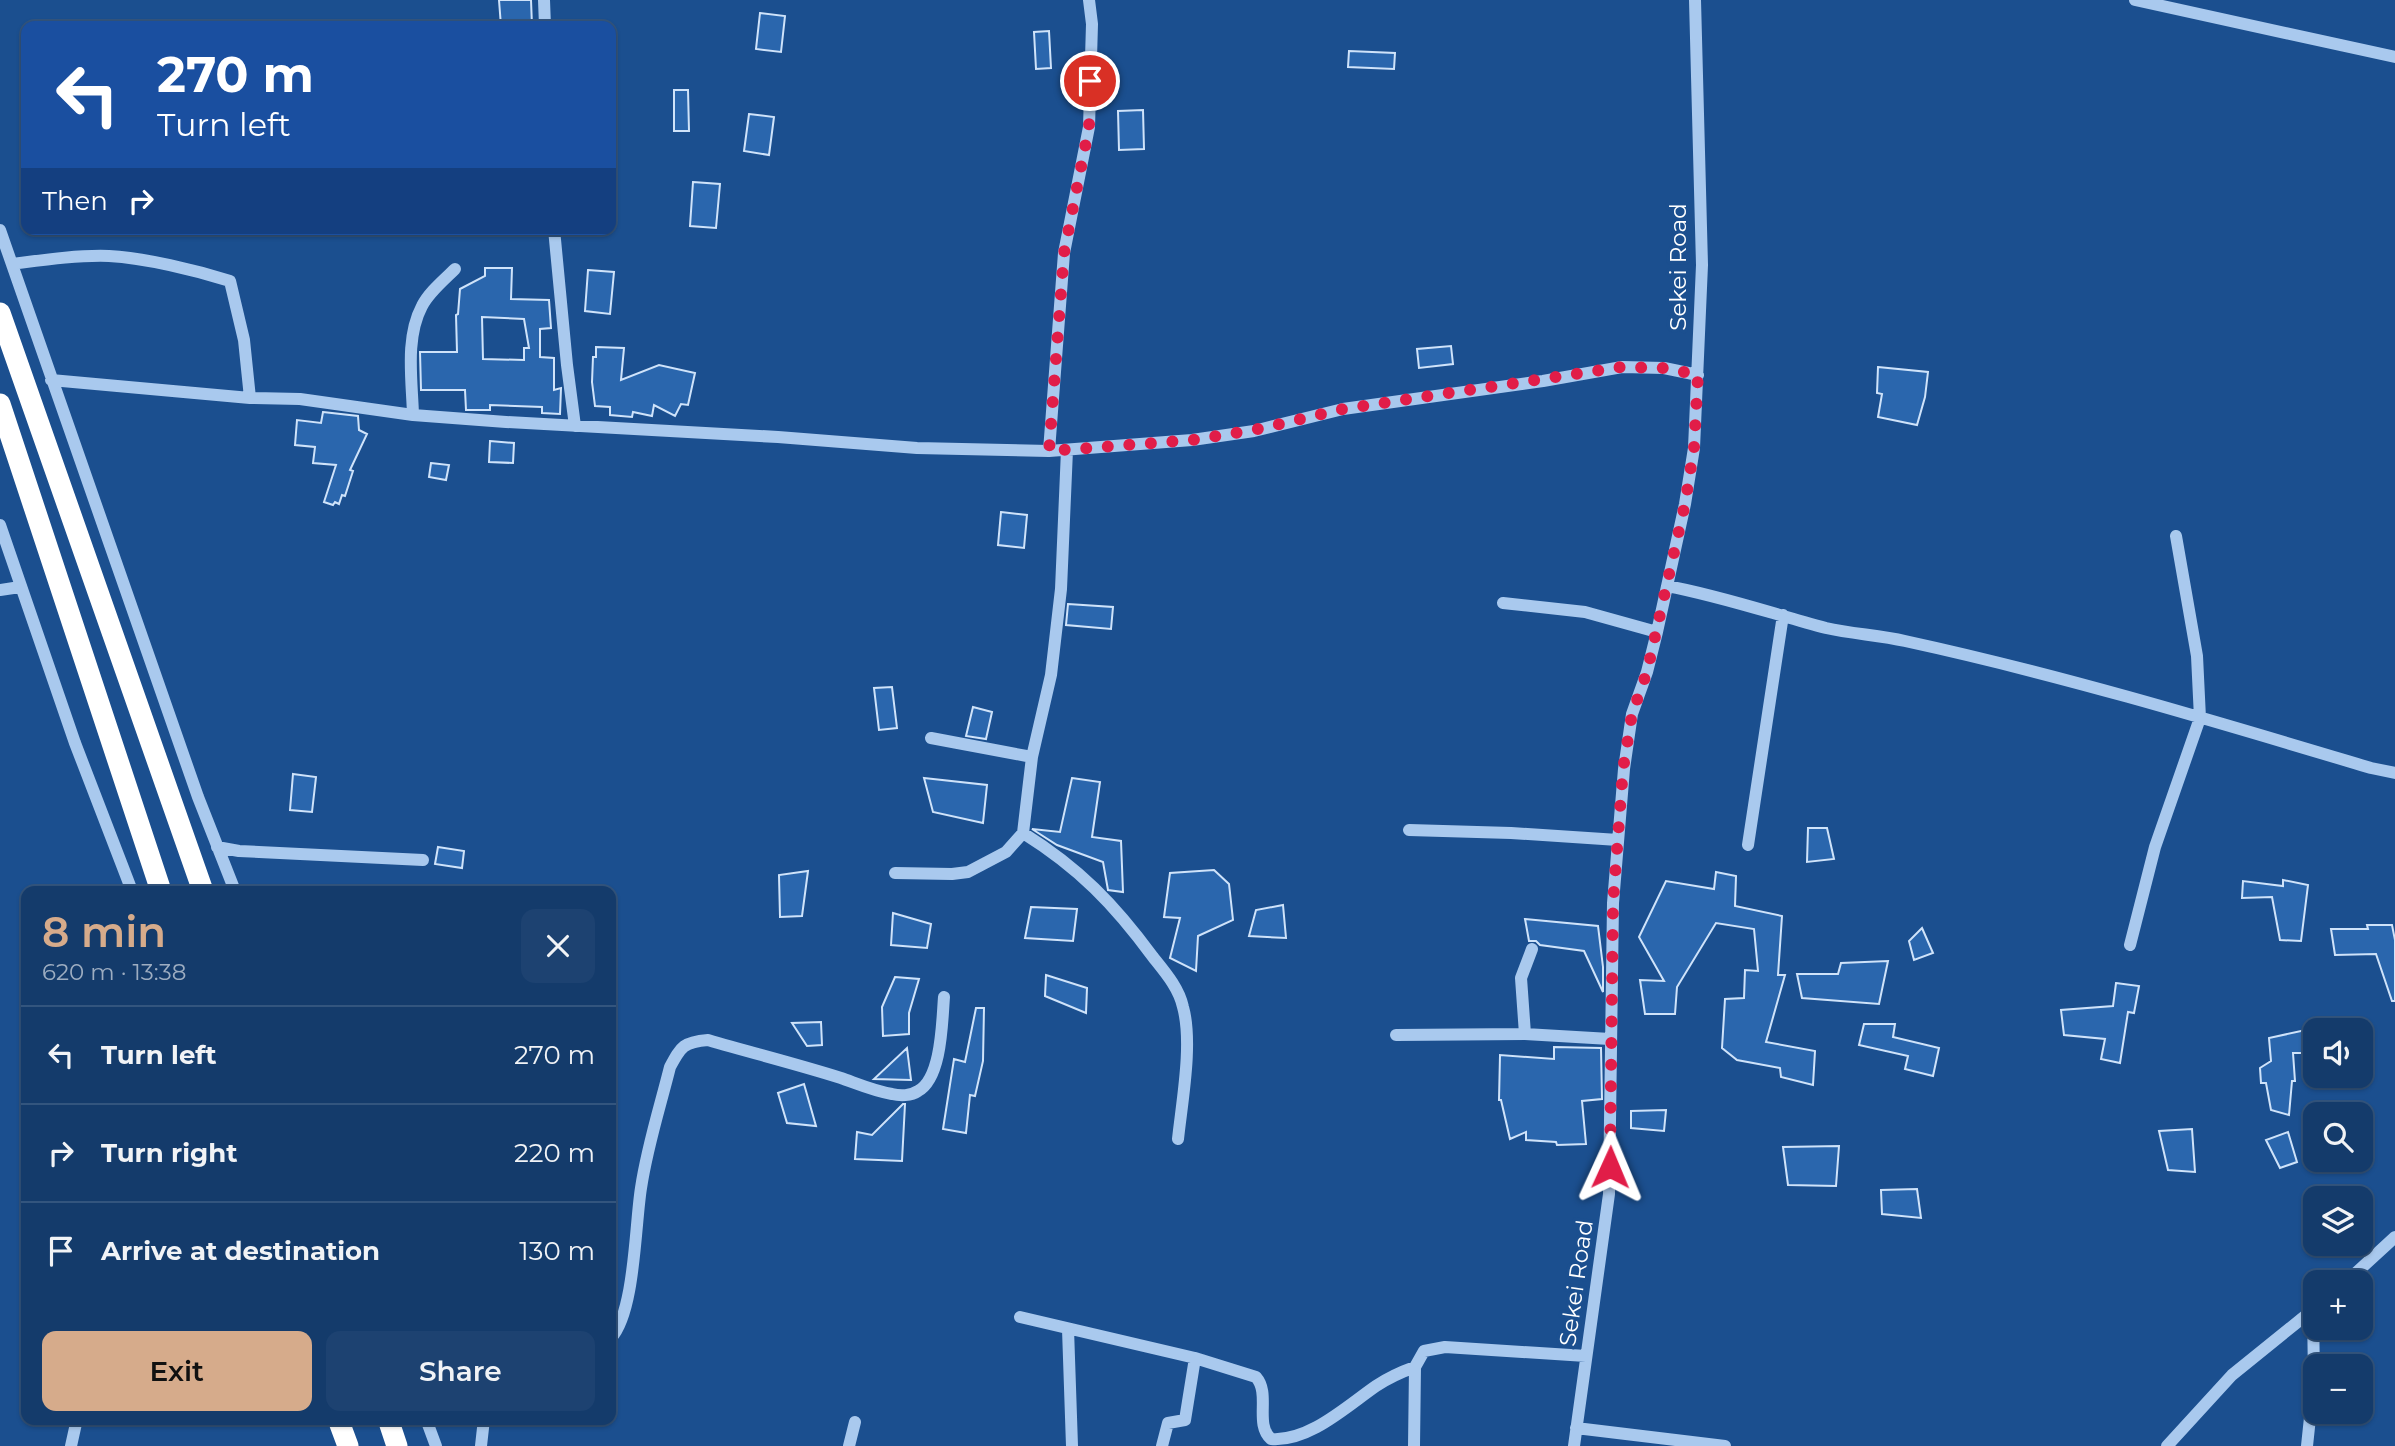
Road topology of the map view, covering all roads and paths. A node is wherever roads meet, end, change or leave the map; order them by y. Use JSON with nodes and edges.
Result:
{"nodes":[{"id":1,"x":544,"y":0,"type":"edge"},
{"id":2,"x":1089,"y":0,"type":"edge"},
{"id":3,"x":1695,"y":0,"type":"edge"},
{"id":4,"x":2135,"y":0,"type":"edge"},
{"id":5,"x":545,"y":21,"type":"edge"},
{"id":6,"x":2395,"y":57,"type":"edge"},
{"id":7,"x":0,"y":230,"type":"edge"},
{"id":8,"x":555,"y":235,"type":"edge"},
{"id":9,"x":12,"y":264,"type":"junction"},
{"id":10,"x":455,"y":269,"type":"dead end"},
{"id":11,"x":0,"y":313,"type":"edge"},
{"id":12,"x":1698,"y":375,"type":"junction"},
{"id":13,"x":51,"y":380,"type":"junction"},
{"id":14,"x":250,"y":398,"type":"junction"},
{"id":15,"x":0,"y":404,"type":"edge"},
{"id":16,"x":413,"y":415,"type":"junction"},
{"id":17,"x":575,"y":426,"type":"junction"},
{"id":18,"x":1068,"y":450,"type":"junction"},
{"id":19,"x":1049,"y":451,"type":"junction"},
{"id":20,"x":0,"y":525,"type":"edge"},
{"id":21,"x":2176,"y":536,"type":"dead end"},
{"id":22,"x":1667,"y":586,"type":"junction"},
{"id":23,"x":20,"y":587,"type":"junction"},
{"id":24,"x":0,"y":590,"type":"edge"},
{"id":25,"x":1503,"y":603,"type":"dead end"},
{"id":26,"x":1783,"y":615,"type":"junction"},
{"id":27,"x":1657,"y":632,"type":"junction"},
{"id":28,"x":2200,"y":718,"type":"junction"},
{"id":29,"x":931,"y":738,"type":"dead end"},
{"id":30,"x":1032,"y":757,"type":"junction"},
{"id":31,"x":2395,"y":772,"type":"edge"},
{"id":32,"x":1409,"y":830,"type":"dead end"},
{"id":33,"x":1023,"y":833,"type":"junction"},
{"id":34,"x":1618,"y":840,"type":"junction"},
{"id":35,"x":1748,"y":845,"type":"dead end"},
{"id":36,"x":217,"y":847,"type":"junction"},
{"id":37,"x":423,"y":860,"type":"dead end"},
{"id":38,"x":895,"y":873,"type":"dead end"},
{"id":39,"x":130,"y":886,"type":"edge"},
{"id":40,"x":159,"y":886,"type":"edge"},
{"id":41,"x":201,"y":886,"type":"edge"},
{"id":42,"x":233,"y":886,"type":"edge"},
{"id":43,"x":2130,"y":945,"type":"dead end"},
{"id":44,"x":1532,"y":949,"type":"dead end"},
{"id":45,"x":944,"y":996,"type":"dead end"},
{"id":46,"x":1525,"y":1034,"type":"junction"},
{"id":47,"x":1396,"y":1035,"type":"dead end"},
{"id":48,"x":1610,"y":1039,"type":"junction"},
{"id":49,"x":1178,"y":1139,"type":"dead end"},
{"id":50,"x":2395,"y":1237,"type":"edge"},
{"id":51,"x":2359,"y":1270,"type":"edge"},
{"id":52,"x":1020,"y":1317,"type":"dead end"},
{"id":53,"x":2303,"y":1318,"type":"edge"},
{"id":54,"x":1068,"y":1329,"type":"junction"},
{"id":55,"x":616,"y":1332,"type":"edge"},
{"id":56,"x":2314,"y":1340,"type":"edge"},
{"id":57,"x":1586,"y":1356,"type":"junction"},
{"id":58,"x":1195,"y":1358,"type":"junction"},
{"id":59,"x":1415,"y":1367,"type":"junction"},
{"id":60,"x":855,"y":1422,"type":"dead end"},
{"id":61,"x":77,"y":1425,"type":"edge"},
{"id":62,"x":340,"y":1425,"type":"edge"},
{"id":63,"x":390,"y":1425,"type":"edge"},
{"id":64,"x":428,"y":1425,"type":"edge"},
{"id":65,"x":483,"y":1425,"type":"edge"},
{"id":66,"x":1576,"y":1428,"type":"junction"},
{"id":67,"x":71,"y":1446,"type":"edge"},
{"id":68,"x":348,"y":1446,"type":"edge"},
{"id":69,"x":397,"y":1446,"type":"edge"},
{"id":70,"x":436,"y":1446,"type":"edge"},
{"id":71,"x":481,"y":1446,"type":"edge"},
{"id":72,"x":849,"y":1446,"type":"edge"},
{"id":73,"x":1072,"y":1446,"type":"edge"},
{"id":74,"x":1162,"y":1446,"type":"edge"},
{"id":75,"x":1414,"y":1446,"type":"edge"},
{"id":76,"x":1574,"y":1446,"type":"edge"},
{"id":77,"x":1725,"y":1446,"type":"edge"},
{"id":78,"x":2167,"y":1446,"type":"edge"},
{"id":79,"x":2307,"y":1446,"type":"edge"}],
"edges":[{"from":1,"to":5,"type":"street"},
{"from":2,"to":19,"type":"street"},
{"from":3,"to":12,"type":"street","name":"Sekei Road"},
{"from":4,"to":6,"type":"street"},
{"from":7,"to":9,"type":"street"},
{"from":8,"to":17,"type":"street"},
{"from":9,"to":13,"type":"street"},
{"from":9,"to":14,"type":"street"},
{"from":10,"to":16,"type":"street"},
{"from":11,"to":41,"type":"highway"},
{"from":12,"to":18,"type":"street"},
{"from":12,"to":22,"type":"street","name":"Sekei Road"},
{"from":13,"to":14,"type":"street"},
{"from":13,"to":36,"type":"street"},
{"from":14,"to":16,"type":"street"},
{"from":15,"to":40,"type":"highway"},
{"from":16,"to":17,"type":"street"},
{"from":17,"to":19,"type":"street"},
{"from":18,"to":19,"type":"street"},
{"from":18,"to":30,"type":"street"},
{"from":20,"to":23,"type":"street"},
{"from":21,"to":28,"type":"street"},
{"from":22,"to":26,"type":"street"},
{"from":22,"to":27,"type":"street","name":"Sekei Road"},
{"from":23,"to":24,"type":"street"},
{"from":23,"to":39,"type":"street"},
{"from":25,"to":27,"type":"street"},
{"from":26,"to":28,"type":"street"},
{"from":26,"to":35,"type":"street"},
{"from":27,"to":34,"type":"street","name":"Sekei Road"},
{"from":28,"to":31,"type":"street"},
{"from":28,"to":43,"type":"street"},
{"from":29,"to":30,"type":"street"},
{"from":30,"to":33,"type":"street"},
{"from":32,"to":34,"type":"street"},
{"from":33,"to":38,"type":"street"},
{"from":33,"to":49,"type":"street"},
{"from":34,"to":48,"type":"street","name":"Sekei Road"},
{"from":36,"to":37,"type":"street"},
{"from":36,"to":42,"type":"street"},
{"from":44,"to":46,"type":"street"},
{"from":45,"to":55,"type":"street"},
{"from":46,"to":47,"type":"street"},
{"from":46,"to":48,"type":"street"},
{"from":48,"to":57,"type":"street","name":"Sekei Road"},
{"from":50,"to":51,"type":"street"},
{"from":52,"to":54,"type":"street"},
{"from":53,"to":78,"type":"street"},
{"from":54,"to":58,"type":"street"},
{"from":54,"to":73,"type":"street"},
{"from":56,"to":79,"type":"street"},
{"from":57,"to":59,"type":"street"},
{"from":57,"to":66,"type":"street","name":"Sekei Road"},
{"from":58,"to":59,"type":"street"},
{"from":58,"to":74,"type":"street"},
{"from":59,"to":75,"type":"street"},
{"from":60,"to":72,"type":"street"},
{"from":61,"to":67,"type":"street"},
{"from":62,"to":68,"type":"highway"},
{"from":63,"to":69,"type":"highway"},
{"from":64,"to":70,"type":"street"},
{"from":65,"to":71,"type":"street"},
{"from":66,"to":76,"type":"street","name":"Sekei Road"},
{"from":66,"to":77,"type":"street"}]}
